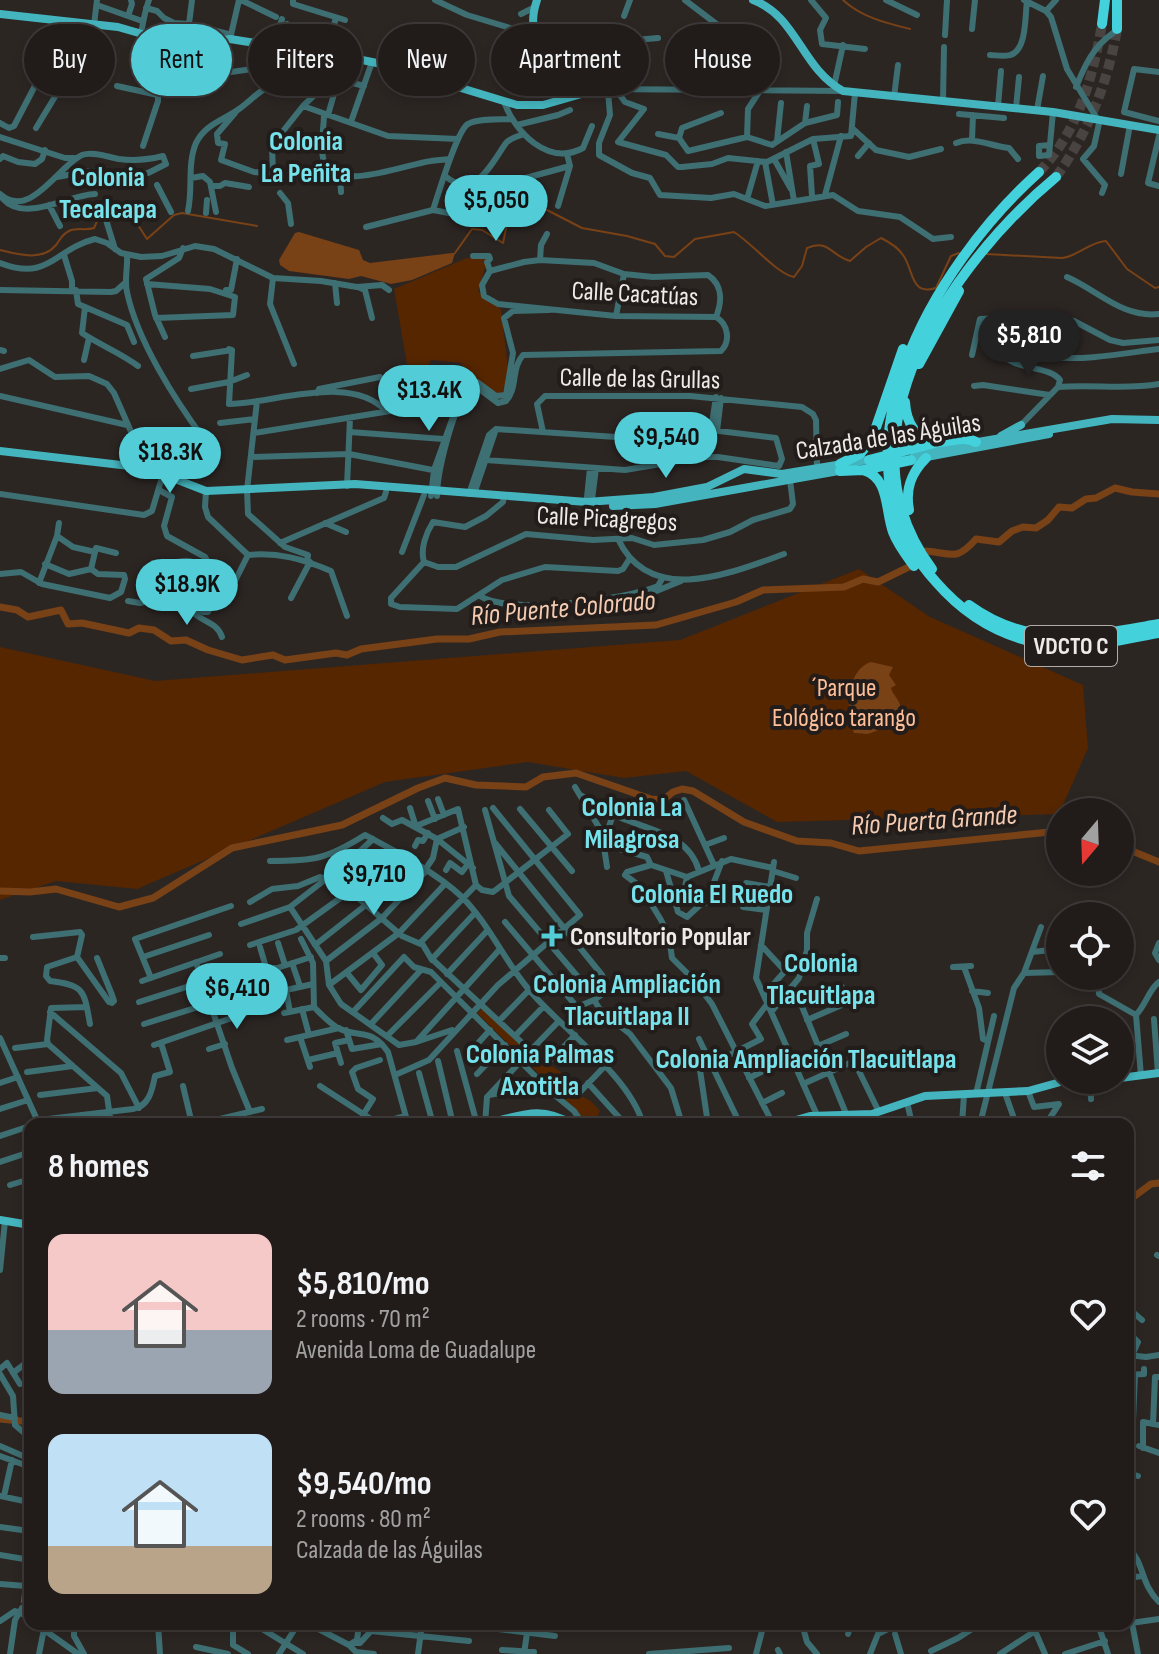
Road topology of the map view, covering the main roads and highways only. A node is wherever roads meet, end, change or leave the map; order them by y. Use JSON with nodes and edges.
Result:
{"nodes":[{"id":1,"x":753,"y":0,"type":"edge"},
{"id":2,"x":1105,"y":0,"type":"edge"},
{"id":3,"x":1117,"y":0,"type":"edge"},
{"id":4,"x":536,"y":3,"type":"edge"},
{"id":5,"x":0,"y":15,"type":"edge"},
{"id":6,"x":1102,"y":24,"type":"tunnel mouth"},
{"id":7,"x":1115,"y":31,"type":"tunnel mouth"},
{"id":8,"x":1159,"y":130,"type":"edge"},
{"id":9,"x":1039,"y":172,"type":"tunnel mouth"},
{"id":10,"x":1056,"y":177,"type":"tunnel mouth"},
{"id":11,"x":903,"y":377,"type":"junction"},
{"id":12,"x":905,"y":404,"type":"junction"},
{"id":13,"x":1159,"y":423,"type":"edge"},
{"id":14,"x":1021,"y":425,"type":"road end"},
{"id":15,"x":997,"y":438,"type":"junction"},
{"id":16,"x":1018,"y":438,"type":"junction"},
{"id":17,"x":936,"y":442,"type":"junction"},
{"id":18,"x":976,"y":442,"type":"junction"},
{"id":19,"x":919,"y":446,"type":"junction"},
{"id":20,"x":0,"y":451,"type":"edge"},
{"id":21,"x":904,"y":458,"type":"junction"},
{"id":22,"x":926,"y":458,"type":"junction"},
{"id":23,"x":874,"y":463,"type":"junction"},
{"id":24,"x":840,"y":467,"type":"junction"},
{"id":25,"x":766,"y":471,"type":"junction"},
{"id":26,"x":813,"y":471,"type":"junction"},
{"id":27,"x":765,"y":484,"type":"junction"},
{"id":28,"x":345,"y":486,"type":"junction"},
{"id":29,"x":720,"y":488,"type":"junction"},
{"id":30,"x":431,"y":492,"type":"junction"},
{"id":31,"x":504,"y":499,"type":"junction"},
{"id":32,"x":898,"y":511,"type":"junction"},
{"id":33,"x":987,"y":621,"type":"junction"},
{"id":34,"x":1159,"y":624,"type":"edge"},
{"id":35,"x":1159,"y":633,"type":"edge"},
{"id":36,"x":1158,"y":1073,"type":"edge"},
{"id":37,"x":1134,"y":1077,"type":"edge"},
{"id":38,"x":1046,"y":1086,"type":"edge"},
{"id":39,"x":511,"y":1118,"type":"edge"},
{"id":40,"x":561,"y":1118,"type":"edge"},
{"id":41,"x":809,"y":1118,"type":"edge"},
{"id":42,"x":24,"y":1217,"type":"edge"},
{"id":43,"x":2,"y":1221,"type":"edge"},
{"id":44,"x":16,"y":1221,"type":"junction"},
{"id":45,"x":24,"y":1223,"type":"edge"}],
"edges":[{"from":1,"to":8,"type":"main road"},
{"from":2,"to":6,"type":"highway"},
{"from":3,"to":7,"type":"highway"},
{"from":4,"to":5,"type":"main road"},
{"from":9,"to":11,"type":"highway"},
{"from":10,"to":11,"type":"highway"},
{"from":11,"to":12,"type":"highway"},
{"from":11,"to":24,"type":"highway"},
{"from":11,"to":32,"type":"highway"},
{"from":12,"to":17,"type":"highway"},
{"from":12,"to":19,"type":"highway"},
{"from":13,"to":16,"type":"main road","name":"Calzada de las Águilas"},
{"from":14,"to":15,"type":"main road"},
{"from":15,"to":16,"type":"main road","name":"Calzada de las Águilas"},
{"from":15,"to":18,"type":"main road","name":"Calzada de las Águilas"},
{"from":16,"to":22,"type":"main road","name":"Calzada de las Águilas"},
{"from":17,"to":18,"type":"highway"},
{"from":17,"to":19,"type":"highway"},
{"from":18,"to":21,"type":"main road","name":"Calzada de las Águilas"},
{"from":19,"to":21,"type":"highway"},
{"from":20,"to":28,"type":"main road","name":"Calzada de las Águilas"},
{"from":21,"to":22,"type":"main road","name":"Calzada de las Águilas"},
{"from":21,"to":23,"type":"highway"},
{"from":22,"to":32,"type":"highway"},
{"from":23,"to":24,"type":"highway"},
{"from":23,"to":32,"type":"highway"},
{"from":24,"to":26,"type":"main road","name":"Calzada de las Águilas"},
{"from":25,"to":26,"type":"main road","name":"Calzada de las Águilas"},
{"from":25,"to":27,"type":"main road"},
{"from":25,"to":29,"type":"main road","name":"Calzada de las Águilas"},
{"from":26,"to":27,"type":"main road","name":"Calzada de las Águilas"},
{"from":27,"to":29,"type":"main road","name":"Calzada de las Águilas"},
{"from":28,"to":30,"type":"main road","name":"Calzada de las Águilas"},
{"from":28,"to":30,"type":"main road","name":"Calzada de las Águilas"},
{"from":29,"to":31,"type":"main road","name":"Calzada de las Águilas"},
{"from":30,"to":31,"type":"main road","name":"Calzada de las Águilas"},
{"from":30,"to":31,"type":"main road","name":"Calzada de las Águilas"},
{"from":32,"to":33,"type":"highway","number":"VDCTO C"},
{"from":32,"to":33,"type":"highway","number":"VDCTO C"},
{"from":33,"to":34,"type":"highway","number":"VDCTO C"},
{"from":33,"to":35,"type":"highway","number":"VDCTO C"},
{"from":36,"to":37,"type":"main road"},
{"from":38,"to":41,"type":"main road"},
{"from":39,"to":40,"type":"main road"},
{"from":42,"to":44,"type":"main road"},
{"from":43,"to":44,"type":"main road"},
{"from":44,"to":45,"type":"main road"}]}
